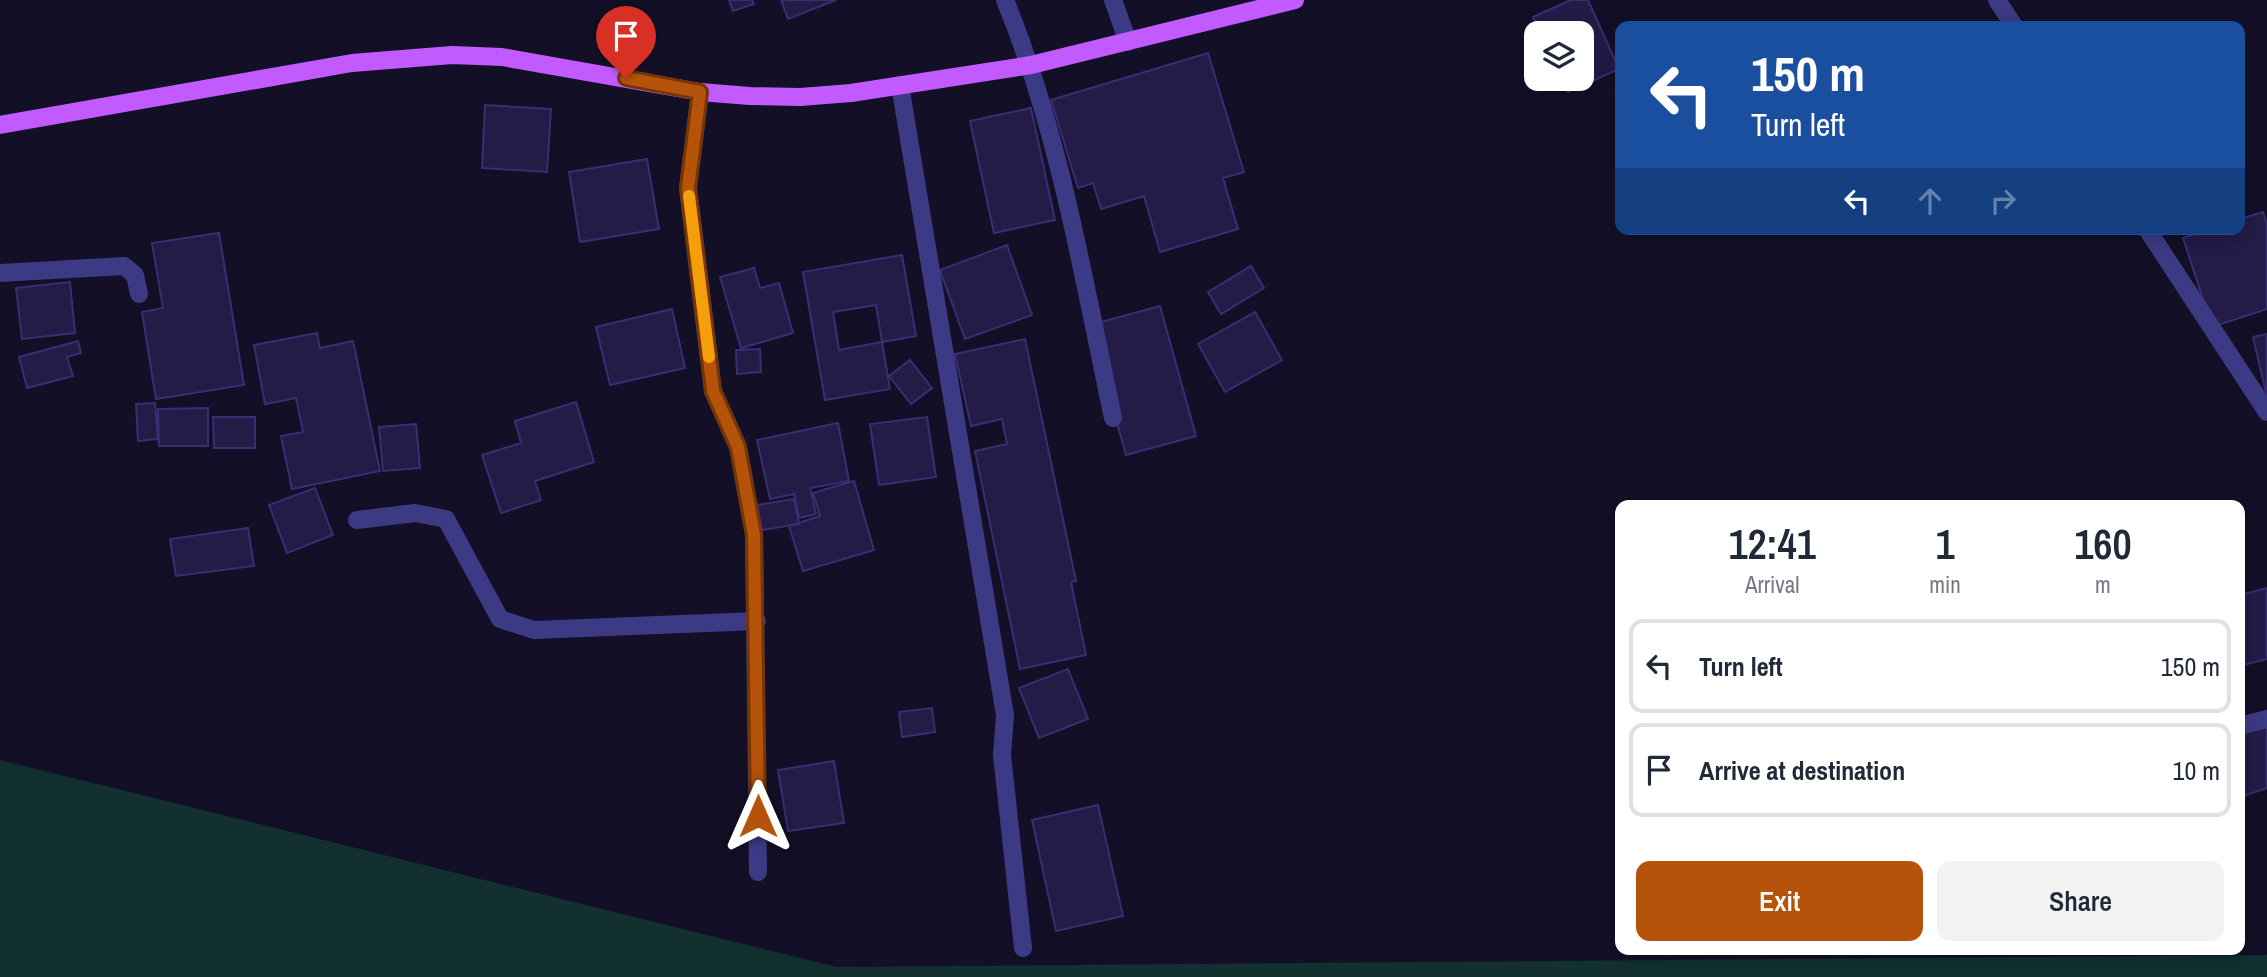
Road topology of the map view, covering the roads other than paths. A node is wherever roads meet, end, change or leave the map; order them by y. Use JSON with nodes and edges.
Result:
{"nodes":[{"id":1,"x":1005,"y":0,"type":"edge"},
{"id":2,"x":1113,"y":0,"type":"edge"},
{"id":3,"x":1295,"y":0,"type":"edge"},
{"id":4,"x":1997,"y":0,"type":"edge"},
{"id":5,"x":2011,"y":21,"type":"edge"},
{"id":6,"x":1128,"y":41,"type":"junction"},
{"id":7,"x":1031,"y":65,"type":"junction"},
{"id":8,"x":900,"y":85,"type":"junction"},
{"id":9,"x":700,"y":92,"type":"junction"},
{"id":10,"x":0,"y":125,"type":"edge"},
{"id":11,"x":2151,"y":235,"type":"edge"},
{"id":12,"x":0,"y":273,"type":"edge"},
{"id":13,"x":139,"y":294,"type":"dead end"},
{"id":14,"x":2267,"y":412,"type":"edge"},
{"id":15,"x":1113,"y":418,"type":"dead end"},
{"id":16,"x":357,"y":520,"type":"dead end"},
{"id":17,"x":757,"y":621,"type":"junction"},
{"id":18,"x":2267,"y":719,"type":"edge"},
{"id":19,"x":2245,"y":725,"type":"edge"},
{"id":20,"x":758,"y":872,"type":"dead end"},
{"id":21,"x":1023,"y":948,"type":"dead end"}],
"edges":[{"from":1,"to":7,"type":"street"},
{"from":2,"to":6,"type":"street"},
{"from":3,"to":6,"type":"main road"},
{"from":4,"to":5,"type":"street"},
{"from":6,"to":7,"type":"main road"},
{"from":7,"to":8,"type":"main road"},
{"from":7,"to":15,"type":"street"},
{"from":8,"to":9,"type":"main road"},
{"from":8,"to":21,"type":"street"},
{"from":9,"to":10,"type":"main road"},
{"from":9,"to":17,"type":"street"},
{"from":11,"to":14,"type":"street"},
{"from":12,"to":13,"type":"street"},
{"from":16,"to":17,"type":"street"},
{"from":17,"to":20,"type":"street"},
{"from":18,"to":19,"type":"street"}]}
